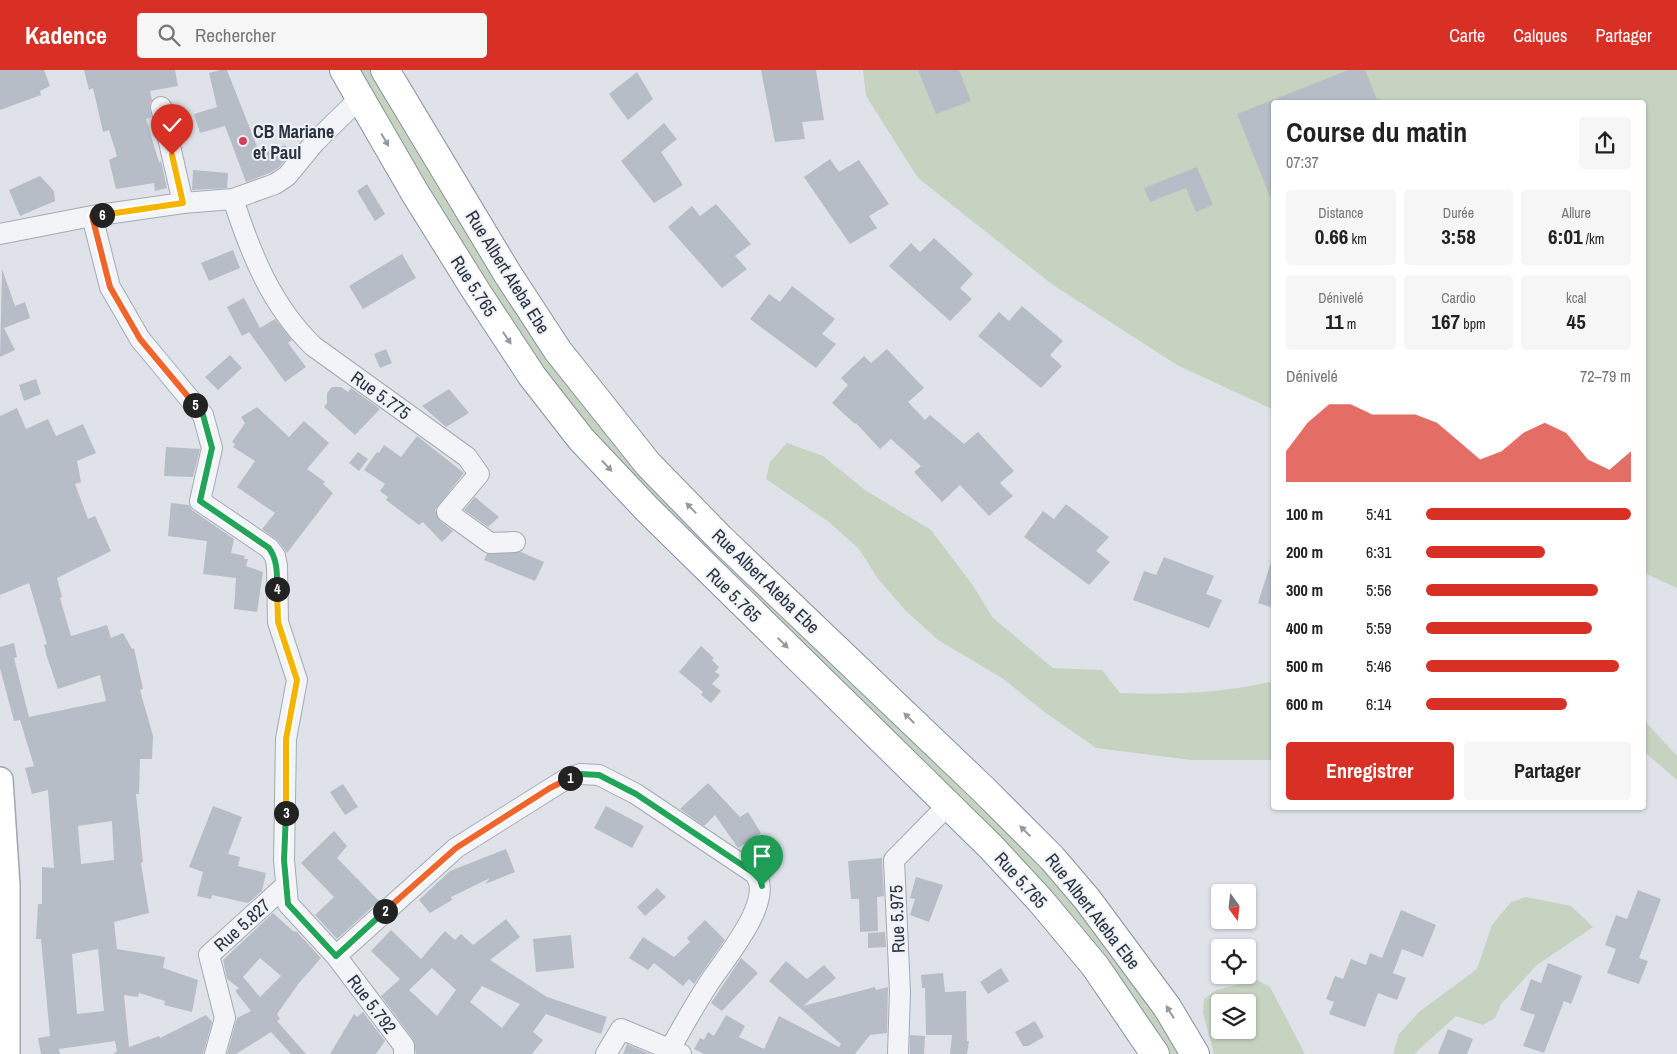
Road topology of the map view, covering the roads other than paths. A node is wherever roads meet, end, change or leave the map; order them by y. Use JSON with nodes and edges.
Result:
{"nodes":[{"id":1,"x":344,"y":70,"type":"edge"},
{"id":2,"x":385,"y":70,"type":"edge"},
{"id":3,"x":360,"y":98,"type":"junction"},
{"id":4,"x":161,"y":107,"type":"dead end"},
{"id":5,"x":233,"y":199,"type":"junction"},
{"id":6,"x":183,"y":203,"type":"junction"},
{"id":7,"x":92,"y":216,"type":"junction"},
{"id":8,"x":0,"y":234,"type":"edge"},
{"id":9,"x":515,"y":542,"type":"dead end"},
{"id":10,"x":0,"y":780,"type":"edge"},
{"id":11,"x":948,"y":805,"type":"junction"},
{"id":12,"x":3,"y":868,"type":"edge"},
{"id":13,"x":285,"y":886,"type":"junction"},
{"id":14,"x":336,"y":956,"type":"junction"},
{"id":15,"x":3,"y":1025,"type":"edge"},
{"id":16,"x":676,"y":1051,"type":"edge"},
{"id":17,"x":405,"y":1053,"type":"edge"},
{"id":18,"x":7,"y":1054,"type":"edge"},
{"id":19,"x":215,"y":1054,"type":"edge"},
{"id":20,"x":606,"y":1054,"type":"edge"},
{"id":21,"x":898,"y":1054,"type":"edge"},
{"id":22,"x":1155,"y":1054,"type":"edge"},
{"id":23,"x":1195,"y":1054,"type":"edge"}],
"edges":[{"from":1,"to":3,"type":"highway","name":"Rue 5.765"},
{"from":23,"to":2,"type":"highway","name":"Rue Albert Ateba Ebe","one_way":true},
{"from":3,"to":5,"type":"street"},
{"from":3,"to":11,"type":"highway","name":"Rue 5.765","one_way":true},
{"from":4,"to":6,"type":"street"},
{"from":5,"to":6,"type":"street"},
{"from":5,"to":9,"type":"street","name":"Rue 5.775"},
{"from":6,"to":7,"type":"street"},
{"from":7,"to":8,"type":"street"},
{"from":7,"to":13,"type":"street","name":"Rue 5.792"},
{"from":10,"to":12,"type":"main road"},
{"from":11,"to":21,"type":"street","name":"Rue 5.975"},
{"from":11,"to":22,"type":"highway","name":"Rue 5.765"},
{"from":12,"to":15,"type":"main road"},
{"from":13,"to":14,"type":"street","name":"Rue 5.792"},
{"from":13,"to":19,"type":"street","name":"Rue 5.827"},
{"from":14,"to":16,"type":"street"},
{"from":14,"to":17,"type":"street","name":"Rue 5.792"},
{"from":15,"to":18,"type":"main road"},
{"from":16,"to":20,"type":"street"}]}
